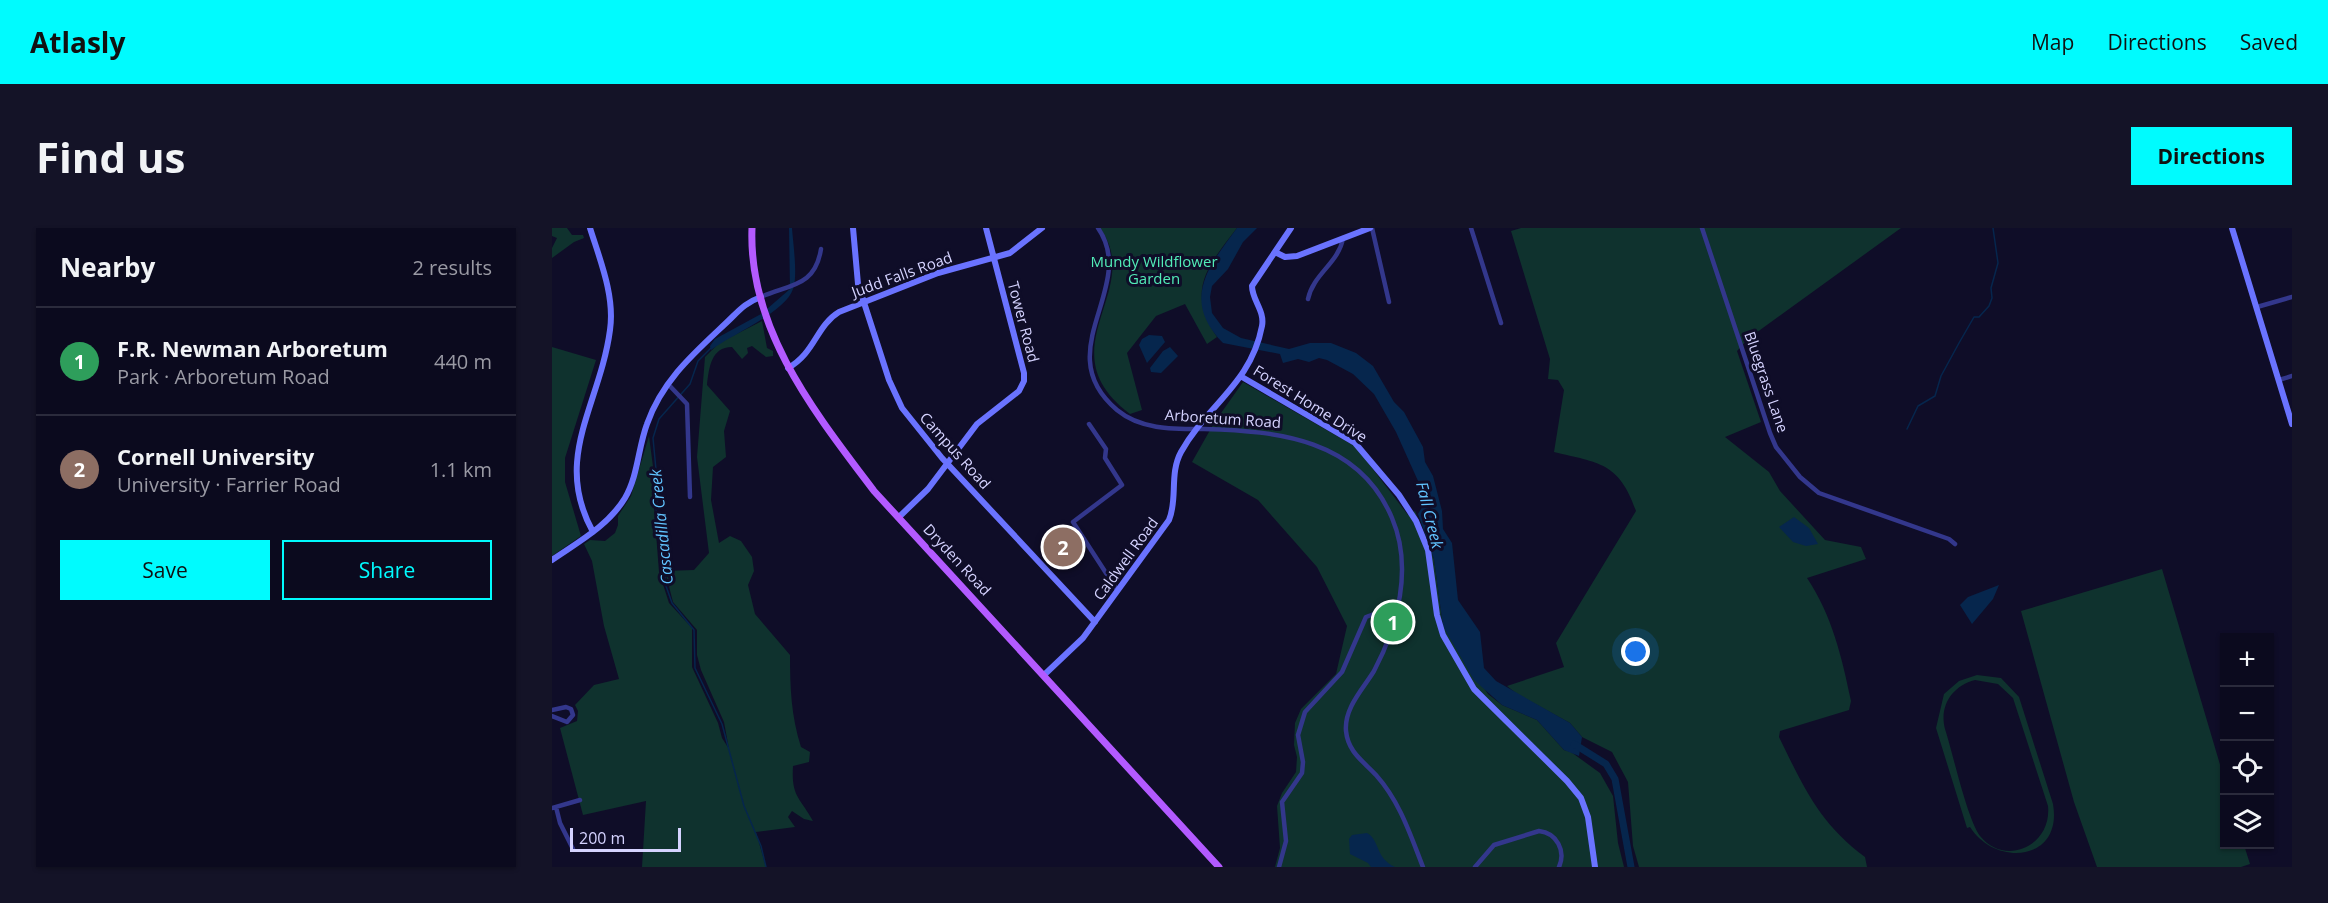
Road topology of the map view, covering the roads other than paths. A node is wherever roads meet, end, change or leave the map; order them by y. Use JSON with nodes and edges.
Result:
{"nodes":[{"id":1,"x":590,"y":228,"type":"edge"},
{"id":2,"x":752,"y":228,"type":"edge"},
{"id":3,"x":853,"y":228,"type":"edge"},
{"id":4,"x":986,"y":228,"type":"edge"},
{"id":5,"x":1042,"y":228,"type":"edge"},
{"id":6,"x":1098,"y":228,"type":"edge"},
{"id":7,"x":1291,"y":228,"type":"edge"},
{"id":8,"x":1371,"y":228,"type":"edge"},
{"id":9,"x":1471,"y":228,"type":"edge"},
{"id":10,"x":1702,"y":228,"type":"edge"},
{"id":11,"x":2232,"y":228,"type":"edge"},
{"id":12,"x":1343,"y":238,"type":"junction"},
{"id":13,"x":821,"y":249,"type":"dead end"},
{"id":14,"x":1275,"y":252,"type":"junction"},
{"id":15,"x":994,"y":258,"type":"junction"},
{"id":16,"x":2292,"y":297,"type":"edge"},
{"id":17,"x":1308,"y":299,"type":"dead end"},
{"id":18,"x":762,"y":300,"type":"junction"},
{"id":19,"x":863,"y":302,"type":"junction"},
{"id":20,"x":1389,"y":302,"type":"dead end"},
{"id":21,"x":2257,"y":307,"type":"junction"},
{"id":22,"x":1502,"y":323,"type":"dead end"},
{"id":23,"x":788,"y":368,"type":"junction"},
{"id":24,"x":2292,"y":376,"type":"edge"},
{"id":25,"x":1242,"y":377,"type":"junction"},
{"id":26,"x":2279,"y":380,"type":"junction"},
{"id":27,"x":668,"y":384,"type":"junction"},
{"id":28,"x":1089,"y":424,"type":"dead end"},
{"id":29,"x":2292,"y":424,"type":"edge"},
{"id":30,"x":1198,"y":429,"type":"junction"},
{"id":31,"x":569,"y":455,"type":"dead end"},
{"id":32,"x":947,"y":463,"type":"junction"},
{"id":33,"x":568,"y":473,"type":"dead end"},
{"id":34,"x":690,"y":497,"type":"dead end"},
{"id":35,"x":899,"y":517,"type":"junction"},
{"id":36,"x":593,"y":532,"type":"junction"},
{"id":37,"x":1955,"y":544,"type":"dead end"},
{"id":38,"x":552,"y":560,"type":"edge"},
{"id":39,"x":1117,"y":590,"type":"junction"},
{"id":40,"x":1394,"y":616,"type":"junction"},
{"id":41,"x":1095,"y":622,"type":"junction"},
{"id":42,"x":1044,"y":675,"type":"junction"},
{"id":43,"x":552,"y":710,"type":"edge"},
{"id":44,"x":552,"y":716,"type":"edge"},
{"id":45,"x":580,"y":800,"type":"dead end"},
{"id":46,"x":554,"y":807,"type":"edge"},
{"id":47,"x":573,"y":849,"type":"dead end"},
{"id":48,"x":1219,"y":867,"type":"edge"},
{"id":49,"x":1279,"y":867,"type":"edge"},
{"id":50,"x":1423,"y":867,"type":"edge"},
{"id":51,"x":1475,"y":867,"type":"edge"},
{"id":52,"x":1558,"y":867,"type":"edge"},
{"id":53,"x":1595,"y":867,"type":"edge"}],
"edges":[{"from":1,"to":31,"type":"street"},
{"from":2,"to":18,"type":"main road","name":"Dryden Road"},
{"from":3,"to":19,"type":"street","name":"Campus Road"},
{"from":4,"to":15,"type":"street","name":"Tower Road"},
{"from":5,"to":15,"type":"street","name":"Judd Falls Road"},
{"from":6,"to":30,"type":"street","name":"Arboretum Road"},
{"from":7,"to":14,"type":"street","name":"Forest Home Drive"},
{"from":8,"to":12,"type":"street"},
{"from":8,"to":20,"type":"street"},
{"from":9,"to":22,"type":"street"},
{"from":10,"to":37,"type":"street","name":"Bluegrass Lane"},
{"from":11,"to":21,"type":"street"},
{"from":12,"to":14,"type":"street"},
{"from":12,"to":17,"type":"street"},
{"from":13,"to":18,"type":"street"},
{"from":14,"to":25,"type":"street","name":"Forest Home Drive"},
{"from":15,"to":19,"type":"street","name":"Judd Falls Road"},
{"from":15,"to":32,"type":"street","name":"Tower Road"},
{"from":16,"to":21,"type":"street"},
{"from":18,"to":23,"type":"main road","name":"Dryden Road"},
{"from":18,"to":27,"type":"street"},
{"from":19,"to":23,"type":"street","name":"Judd Falls Road"},
{"from":19,"to":32,"type":"street","name":"Campus Road"},
{"from":21,"to":26,"type":"street"},
{"from":23,"to":35,"type":"main road","name":"Dryden Road"},
{"from":24,"to":26,"type":"street"},
{"from":25,"to":30,"type":"street","name":"Caldwell Road"},
{"from":25,"to":53,"type":"street","name":"Forest Home Drive"},
{"from":26,"to":29,"type":"street"},
{"from":27,"to":34,"type":"street"},
{"from":27,"to":36,"type":"street"},
{"from":28,"to":39,"type":"street"},
{"from":30,"to":39,"type":"street","name":"Caldwell Road"},
{"from":30,"to":40,"type":"street","name":"Arboretum Road"},
{"from":32,"to":35,"type":"street","name":"Tower Road"},
{"from":32,"to":41,"type":"street","name":"Campus Road"},
{"from":33,"to":36,"type":"street"},
{"from":35,"to":42,"type":"main road","name":"Dryden Road"},
{"from":36,"to":38,"type":"street"},
{"from":39,"to":41,"type":"street","name":"Caldwell Road"},
{"from":40,"to":49,"type":"street"},
{"from":40,"to":50,"type":"street","name":"Arboretum Road"},
{"from":41,"to":42,"type":"street","name":"Caldwell Road"},
{"from":42,"to":48,"type":"main road","name":"Dryden Road"},
{"from":43,"to":44,"type":"street"},
{"from":45,"to":46,"type":"street"},
{"from":46,"to":47,"type":"street"},
{"from":51,"to":52,"type":"street"}]}
